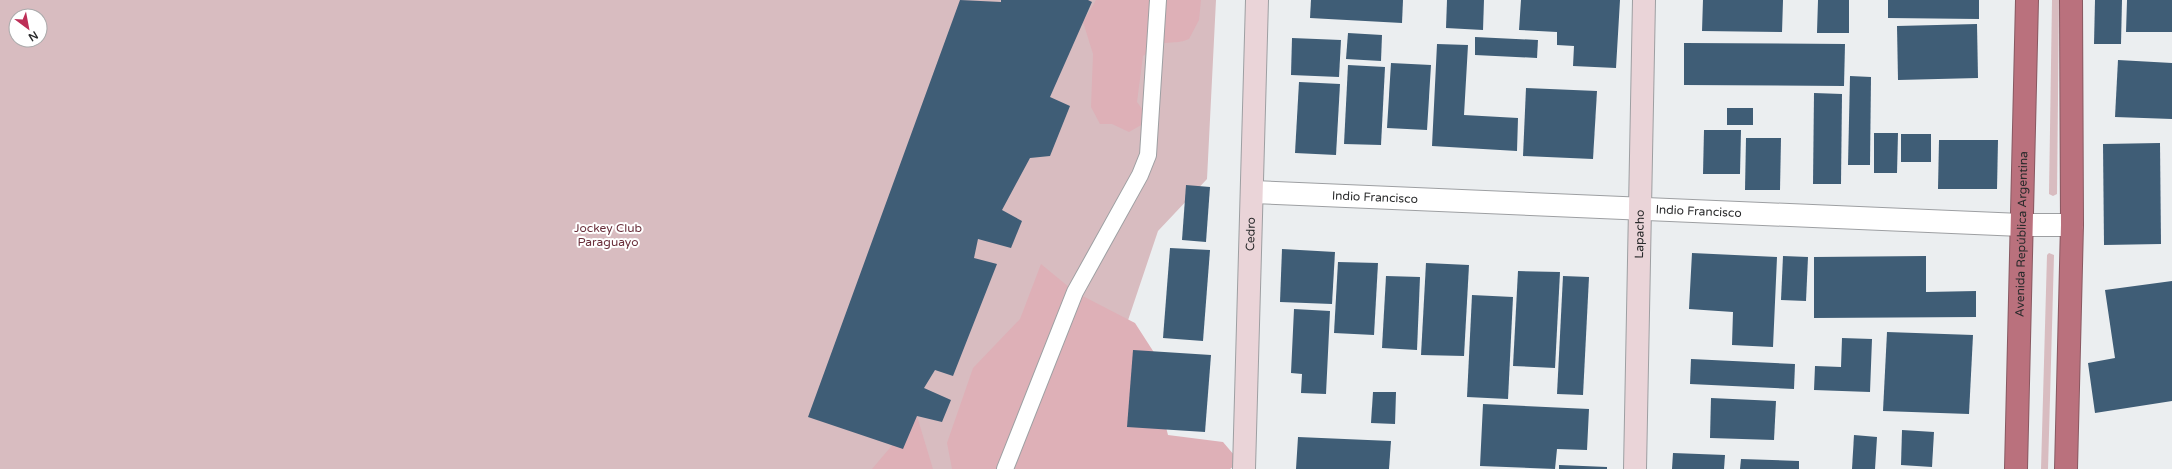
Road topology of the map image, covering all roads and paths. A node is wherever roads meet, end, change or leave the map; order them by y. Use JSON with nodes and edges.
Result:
{"nodes":[{"id":1,"x":1158,"y":0,"type":"edge"},
{"id":2,"x":1256,"y":0,"type":"edge"},
{"id":3,"x":1644,"y":0,"type":"edge"},
{"id":4,"x":2027,"y":0,"type":"edge"},
{"id":5,"x":2071,"y":0,"type":"edge"},
{"id":6,"x":1253,"y":192,"type":"junction"},
{"id":7,"x":1640,"y":207,"type":"junction"},
{"id":8,"x":2072,"y":224,"type":"junction"},
{"id":9,"x":2022,"y":225,"type":"junction"},
{"id":10,"x":1005,"y":469,"type":"edge"},
{"id":11,"x":1244,"y":469,"type":"edge"},
{"id":12,"x":1635,"y":469,"type":"edge"},
{"id":13,"x":2016,"y":469,"type":"edge"},
{"id":14,"x":2066,"y":469,"type":"edge"}],
"edges":[{"from":1,"to":10,"type":"lane"},
{"from":2,"to":6,"type":"street","name":"Cedro"},
{"from":3,"to":7,"type":"street","name":"Lapacho"},
{"from":4,"to":9,"type":"highway","name":"Avenida República Argentina"},
{"from":5,"to":8,"type":"highway"},
{"from":6,"to":7,"type":"street","name":"Indio Francisco"},
{"from":6,"to":11,"type":"street","name":"Cedro"},
{"from":7,"to":9,"type":"street","name":"Indio Francisco"},
{"from":7,"to":12,"type":"street","name":"Lapacho"},
{"from":8,"to":9,"type":"street","name":"Indio Francisco"},
{"from":8,"to":14,"type":"highway"},
{"from":9,"to":13,"type":"highway","name":"Avenida República Argentina"}]}
